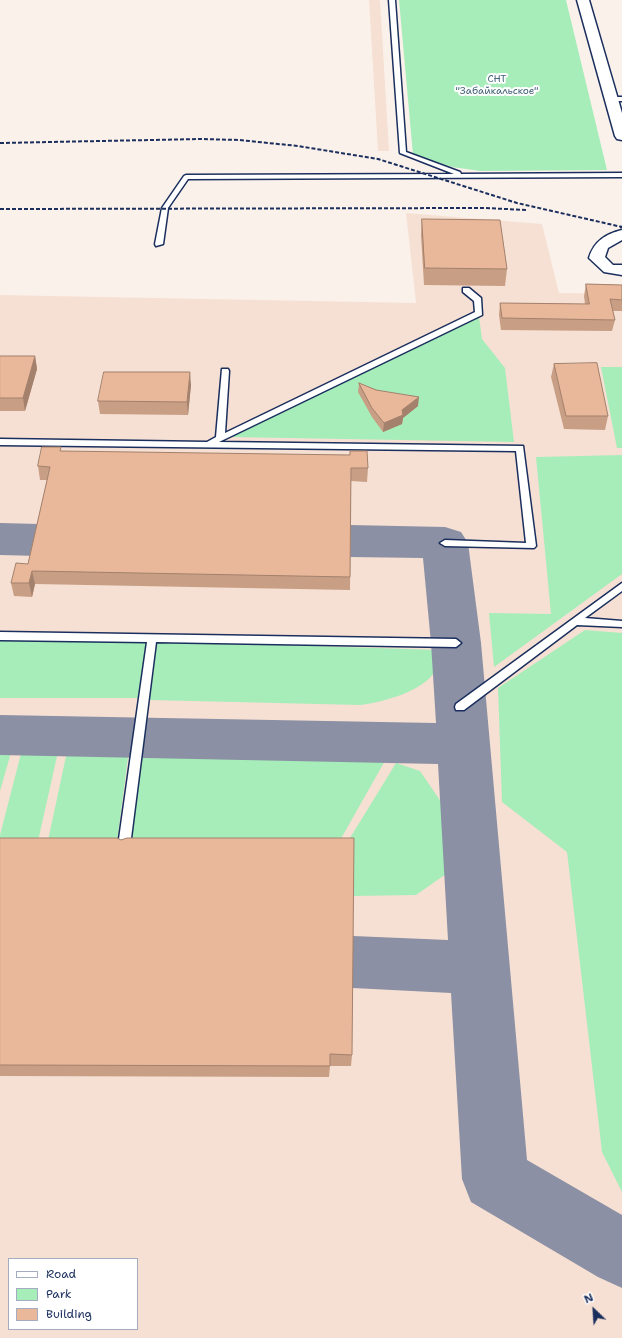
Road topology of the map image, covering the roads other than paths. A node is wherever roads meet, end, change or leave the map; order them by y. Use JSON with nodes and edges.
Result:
{"nodes":[{"id":1,"x":392,"y":0,"type":"edge"},
{"id":2,"x":583,"y":0,"type":"edge"},
{"id":3,"x":617,"y":99,"type":"edge"},
{"id":4,"x":622,"y":136,"type":"edge"},
{"id":5,"x":622,"y":175,"type":"edge"},
{"id":6,"x":464,"y":176,"type":"junction"},
{"id":7,"x":622,"y":236,"type":"edge"},
{"id":8,"x":159,"y":244,"type":"dead end"},
{"id":9,"x":622,"y":270,"type":"edge"},
{"id":10,"x":466,"y":290,"type":"dead end"},
{"id":11,"x":225,"y":371,"type":"dead end"},
{"id":12,"x":220,"y":439,"type":"junction"},
{"id":13,"x":0,"y":442,"type":"edge"},
{"id":14,"x":208,"y":444,"type":"junction"},
{"id":15,"x":445,"y":543,"type":"dead end"},
{"id":16,"x":622,"y":586,"type":"edge"},
{"id":17,"x":575,"y":621,"type":"junction"},
{"id":18,"x":622,"y":624,"type":"edge"},
{"id":19,"x":0,"y":636,"type":"edge"},
{"id":20,"x":152,"y":638,"type":"junction"},
{"id":21,"x":456,"y":643,"type":"dead end"},
{"id":22,"x":460,"y":707,"type":"dead end"},
{"id":23,"x":124,"y":846,"type":"edge"}],
"edges":[{"from":1,"to":6,"type":"lane"},
{"from":2,"to":3,"type":"street"},
{"from":3,"to":4,"type":"street"},
{"from":5,"to":6,"type":"lane"},
{"from":6,"to":8,"type":"lane"},
{"from":7,"to":9,"type":"street"},
{"from":10,"to":12,"type":"lane"},
{"from":11,"to":12,"type":"lane"},
{"from":12,"to":14,"type":"lane"},
{"from":13,"to":14,"type":"lane"},
{"from":14,"to":15,"type":"lane"},
{"from":16,"to":17,"type":"lane"},
{"from":17,"to":18,"type":"lane"},
{"from":17,"to":22,"type":"lane"},
{"from":19,"to":20,"type":"lane"},
{"from":20,"to":21,"type":"lane"},
{"from":20,"to":23,"type":"lane"}]}
